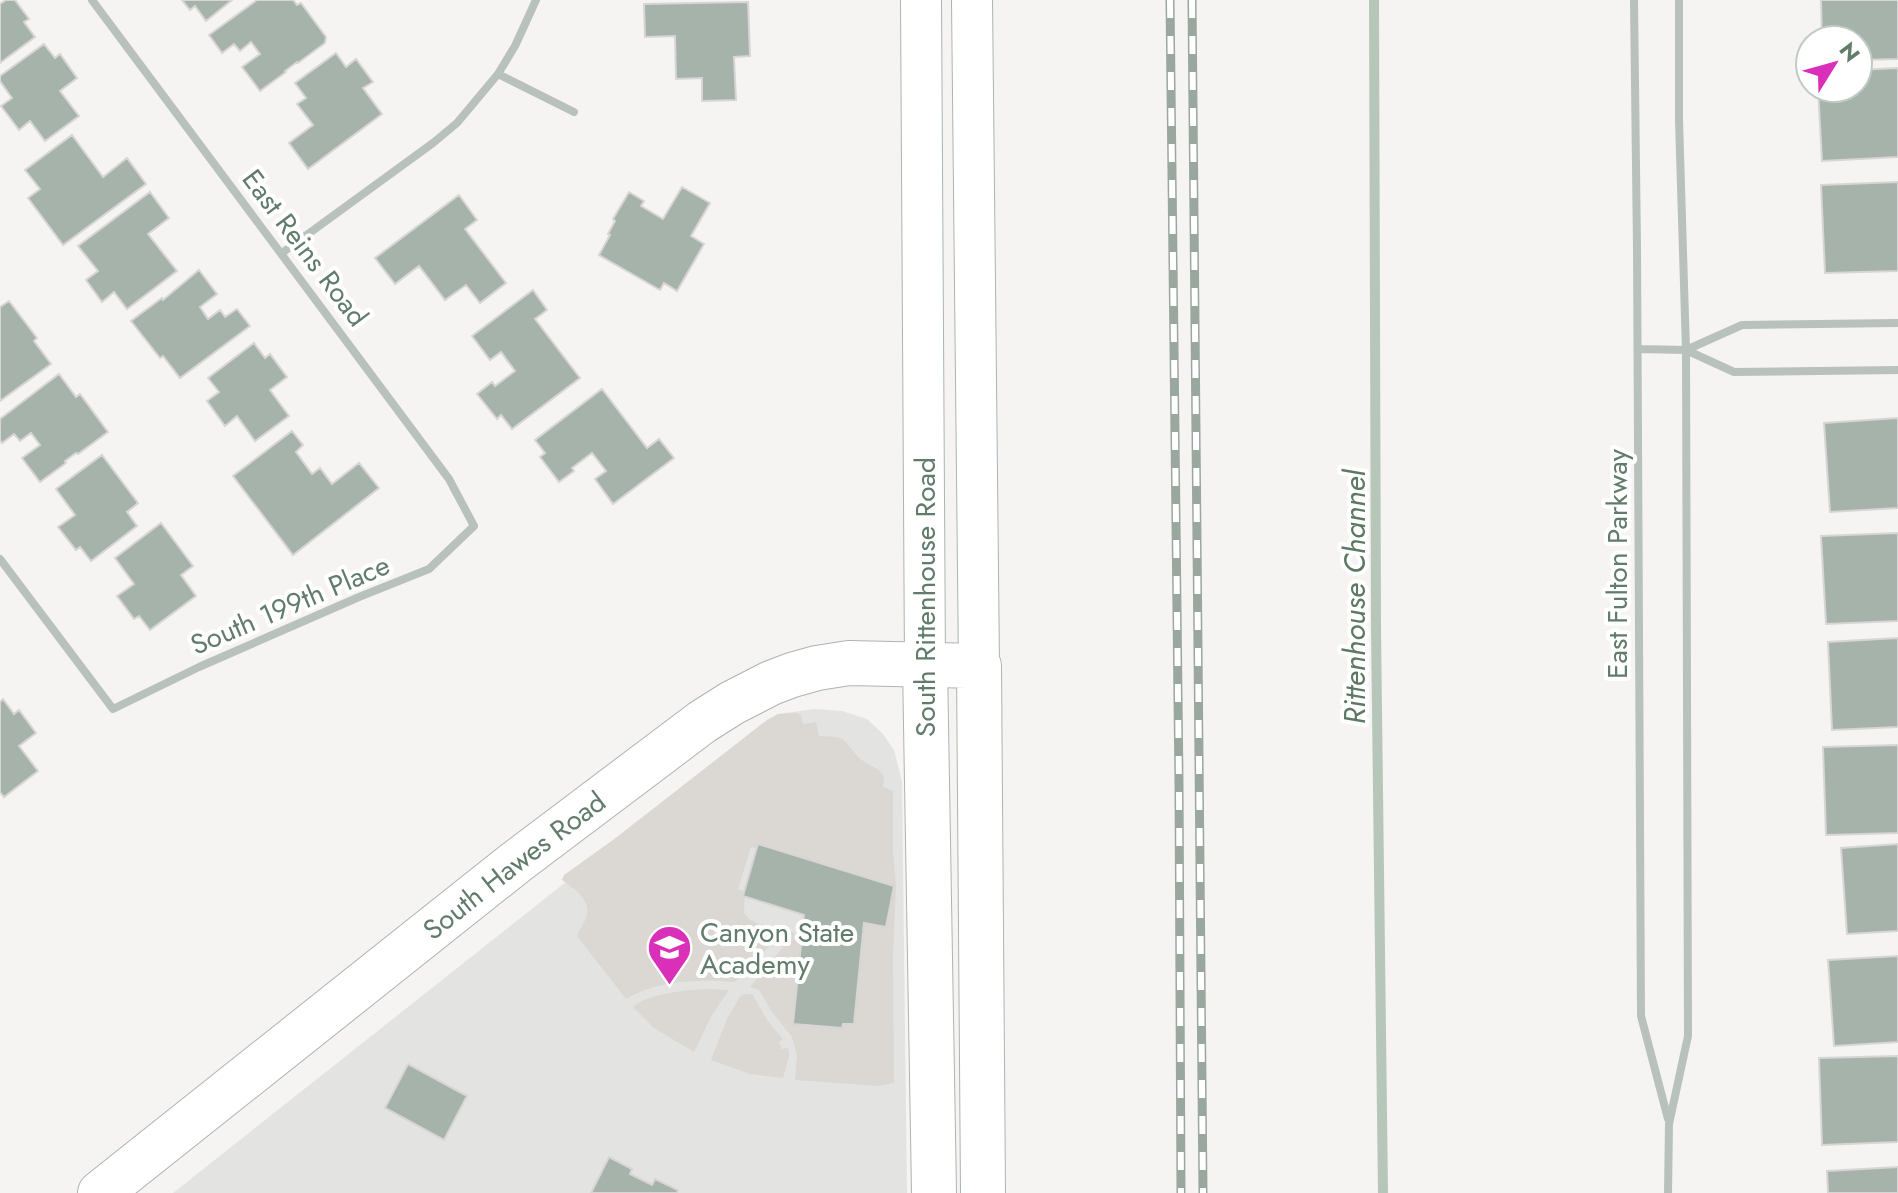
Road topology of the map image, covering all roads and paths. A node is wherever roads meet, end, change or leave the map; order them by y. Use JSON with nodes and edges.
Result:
{"nodes":[{"id":1,"x":92,"y":0,"type":"edge"},
{"id":2,"x":536,"y":0,"type":"edge"},
{"id":3,"x":921,"y":0,"type":"edge"},
{"id":4,"x":972,"y":0,"type":"edge"},
{"id":5,"x":1634,"y":0,"type":"edge"},
{"id":6,"x":1679,"y":0,"type":"edge"},
{"id":7,"x":498,"y":74,"type":"junction"},
{"id":8,"x":574,"y":112,"type":"dead end"},
{"id":9,"x":282,"y":253,"type":"junction"},
{"id":10,"x":1898,"y":323,"type":"edge"},
{"id":11,"x":1638,"y":349,"type":"junction"},
{"id":12,"x":1686,"y":350,"type":"junction"},
{"id":13,"x":1898,"y":370,"type":"edge"},
{"id":14,"x":474,"y":526,"type":"joint"},
{"id":15,"x":0,"y":559,"type":"edge"},
{"id":16,"x":925,"y":665,"type":"junction"},
{"id":17,"x":979,"y":666,"type":"junction"},
{"id":18,"x":1669,"y":1124,"type":"junction"},
{"id":19,"x":100,"y":1193,"type":"edge"},
{"id":20,"x":934,"y":1193,"type":"edge"},
{"id":21,"x":983,"y":1193,"type":"edge"},
{"id":22,"x":1668,"y":1193,"type":"edge"}],
"edges":[{"from":1,"to":9,"type":"street","name":"East Reins Road"},
{"from":2,"to":7,"type":"street"},
{"from":3,"to":16,"type":"main road","name":"South Rittenhouse Road"},
{"from":4,"to":17,"type":"main road","name":"South Rittenhouse Road"},
{"from":5,"to":11,"type":"street","name":"East Fulton Parkway"},
{"from":6,"to":12,"type":"street","name":"East Fulton Parkway"},
{"from":7,"to":8,"type":"street"},
{"from":7,"to":9,"type":"street"},
{"from":9,"to":14,"type":"street","name":"East Reins Road"},
{"from":10,"to":12,"type":"street"},
{"from":11,"to":12,"type":"street"},
{"from":11,"to":18,"type":"street","name":"East Fulton Parkway"},
{"from":12,"to":13,"type":"street"},
{"from":12,"to":18,"type":"street","name":"East Fulton Parkway"},
{"from":14,"to":15,"type":"street","name":"South 199th Place"},
{"from":16,"to":17,"type":"main road","name":"South Hawes Road"},
{"from":16,"to":19,"type":"main road","name":"South Hawes Road"},
{"from":16,"to":20,"type":"main road","name":"South Rittenhouse Road"},
{"from":17,"to":21,"type":"main road","name":"South Rittenhouse Road"},
{"from":18,"to":22,"type":"street","name":"East Fulton Parkway"}]}
